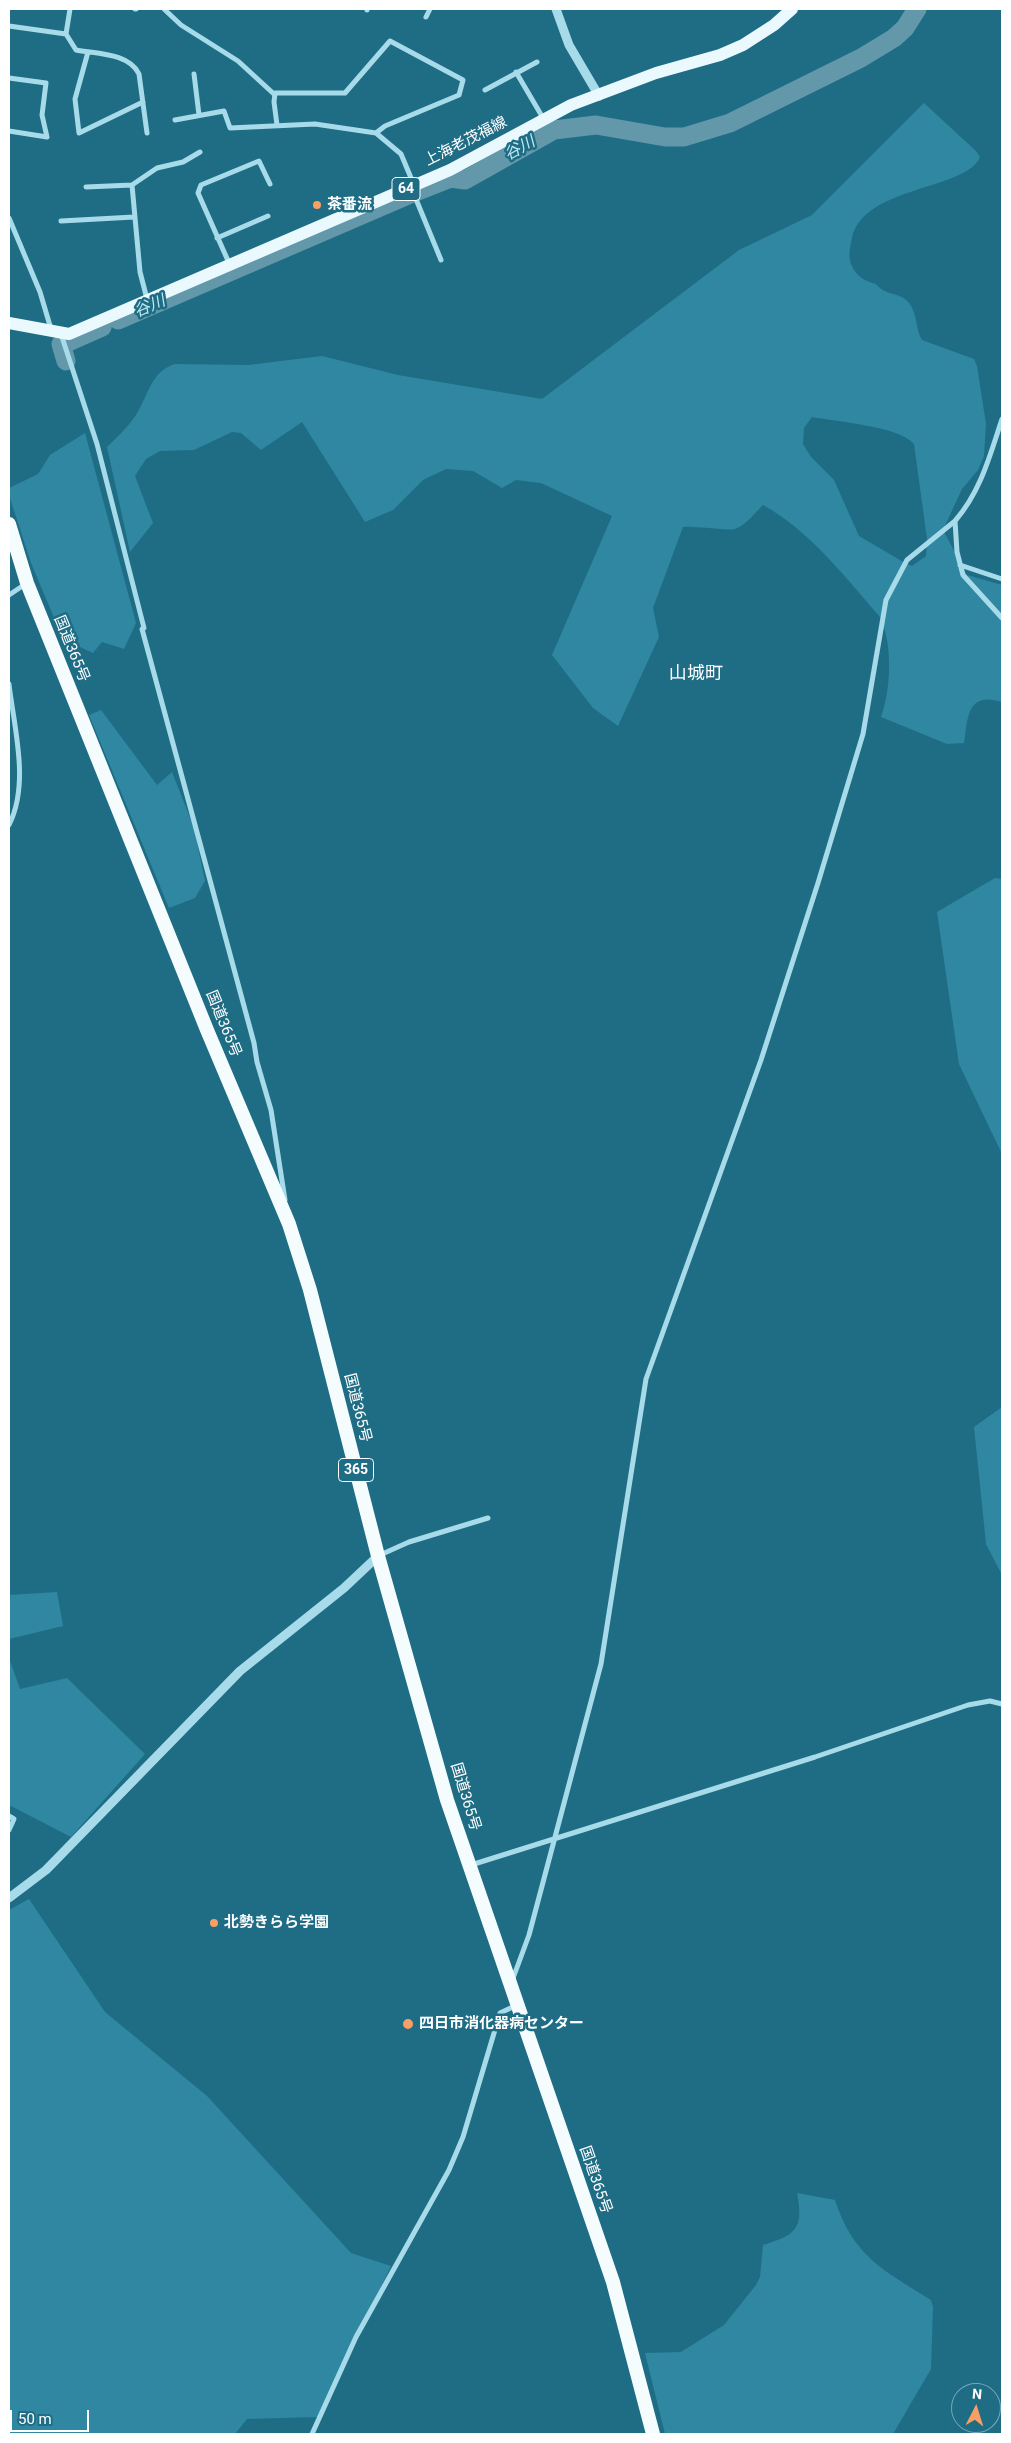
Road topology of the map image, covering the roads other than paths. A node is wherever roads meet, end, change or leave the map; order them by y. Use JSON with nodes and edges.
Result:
{"nodes":[{"id":1,"x":70,"y":9,"type":"edge"},
{"id":2,"x":164,"y":9,"type":"edge"},
{"id":3,"x":430,"y":9,"type":"edge"},
{"id":4,"x":556,"y":9,"type":"edge"},
{"id":5,"x":792,"y":9,"type":"edge"},
{"id":6,"x":426,"y":17,"type":"dead end"},
{"id":7,"x":9,"y":26,"type":"edge"},
{"id":8,"x":66,"y":34,"type":"junction"},
{"id":9,"x":88,"y":52,"type":"junction"},
{"id":10,"x":537,"y":62,"type":"dead end"},
{"id":11,"x":516,"y":72,"type":"junction"},
{"id":12,"x":194,"y":74,"type":"dead end"},
{"id":13,"x":9,"y":78,"type":"edge"},
{"id":14,"x":486,"y":90,"type":"dead end"},
{"id":15,"x":275,"y":95,"type":"junction"},
{"id":16,"x":599,"y":96,"type":"junction"},
{"id":17,"x":143,"y":102,"type":"junction"},
{"id":18,"x":199,"y":115,"type":"junction"},
{"id":19,"x":543,"y":119,"type":"junction"},
{"id":20,"x":175,"y":120,"type":"dead end"},
{"id":21,"x":277,"y":124,"type":"junction"},
{"id":22,"x":9,"y":132,"type":"edge"},
{"id":23,"x":147,"y":133,"type":"dead end"},
{"id":24,"x":376,"y":133,"type":"junction"},
{"id":25,"x":200,"y":152,"type":"dead end"},
{"id":26,"x":270,"y":184,"type":"dead end"},
{"id":27,"x":132,"y":186,"type":"junction"},
{"id":28,"x":86,"y":187,"type":"dead end"},
{"id":29,"x":413,"y":190,"type":"junction"},
{"id":30,"x":268,"y":216,"type":"dead end"},
{"id":31,"x":134,"y":217,"type":"junction"},
{"id":32,"x":9,"y":218,"type":"edge"},
{"id":33,"x":62,"y":221,"type":"dead end"},
{"id":34,"x":217,"y":238,"type":"junction"},
{"id":35,"x":441,"y":260,"type":"dead end"},
{"id":36,"x":230,"y":265,"type":"junction"},
{"id":37,"x":148,"y":301,"type":"junction"},
{"id":38,"x":9,"y":323,"type":"edge"},
{"id":39,"x":57,"y":333,"type":"junction"},
{"id":40,"x":1002,"y":419,"type":"edge"},
{"id":41,"x":955,"y":520,"type":"junction"},
{"id":42,"x":9,"y":524,"type":"edge"},
{"id":43,"x":960,"y":565,"type":"junction"},
{"id":44,"x":1002,"y":579,"type":"edge"},
{"id":45,"x":27,"y":583,"type":"junction"},
{"id":46,"x":9,"y":595,"type":"edge"},
{"id":47,"x":1002,"y":618,"type":"edge"},
{"id":48,"x":9,"y":684,"type":"edge"},
{"id":49,"x":9,"y":825,"type":"edge"},
{"id":50,"x":289,"y":1224,"type":"junction"},
{"id":51,"x":488,"y":1518,"type":"dead end"},
{"id":52,"x":378,"y":1556,"type":"junction"},
{"id":53,"x":1002,"y":1704,"type":"edge"},
{"id":54,"x":9,"y":1816,"type":"edge"},
{"id":55,"x":9,"y":1830,"type":"edge"},
{"id":56,"x":554,"y":1840,"type":"junction"},
{"id":57,"x":470,"y":1866,"type":"junction"},
{"id":58,"x":9,"y":1898,"type":"edge"},
{"id":59,"x":510,"y":1984,"type":"junction"},
{"id":60,"x":517,"y":2005,"type":"junction"},
{"id":61,"x":312,"y":2434,"type":"edge"},
{"id":62,"x":653,"y":2434,"type":"edge"}],
"edges":[{"from":1,"to":8,"type":"street"},
{"from":2,"to":15,"type":"street"},
{"from":3,"to":6,"type":"street"},
{"from":4,"to":16,"type":"street"},
{"from":5,"to":16,"type":"main road","name":"上海老茂福線","number":"64"},
{"from":7,"to":8,"type":"street"},
{"from":8,"to":9,"type":"street"},
{"from":9,"to":17,"type":"street"},
{"from":9,"to":17,"type":"street"},
{"from":10,"to":11,"type":"street"},
{"from":11,"to":14,"type":"street"},
{"from":11,"to":19,"type":"street"},
{"from":12,"to":18,"type":"street"},
{"from":13,"to":22,"type":"street"},
{"from":15,"to":21,"type":"street"},
{"from":15,"to":24,"type":"street"},
{"from":16,"to":19,"type":"main road","name":"上海老茂福線","number":"64"},
{"from":17,"to":23,"type":"street"},
{"from":18,"to":20,"type":"street"},
{"from":18,"to":21,"type":"street"},
{"from":19,"to":29,"type":"main road","name":"上海老茂福線","number":"64"},
{"from":21,"to":24,"type":"street"},
{"from":24,"to":29,"type":"street"},
{"from":25,"to":27,"type":"street"},
{"from":26,"to":34,"type":"street"},
{"from":27,"to":28,"type":"street"},
{"from":27,"to":31,"type":"street"},
{"from":29,"to":35,"type":"street"},
{"from":29,"to":36,"type":"main road","name":"上海老茂福線","number":"64"},
{"from":30,"to":34,"type":"street"},
{"from":31,"to":33,"type":"street"},
{"from":31,"to":37,"type":"street"},
{"from":32,"to":39,"type":"street"},
{"from":34,"to":36,"type":"street"},
{"from":36,"to":37,"type":"main road","name":"上海老茂福線","number":"64"},
{"from":37,"to":39,"type":"main road","name":"上海老茂福線","number":"64"},
{"from":38,"to":39,"type":"main road","name":"上海老茂福線","number":"64"},
{"from":39,"to":50,"type":"street"},
{"from":40,"to":41,"type":"street"},
{"from":41,"to":43,"type":"street"},
{"from":41,"to":56,"type":"street"},
{"from":42,"to":45,"type":"highway","name":"国道365号","number":"365"},
{"from":43,"to":44,"type":"street"},
{"from":43,"to":47,"type":"street"},
{"from":45,"to":46,"type":"street"},
{"from":45,"to":50,"type":"highway","name":"国道365号","number":"365"},
{"from":48,"to":49,"type":"street"},
{"from":50,"to":52,"type":"highway","name":"国道365号","number":"365"},
{"from":51,"to":52,"type":"street"},
{"from":52,"to":57,"type":"highway","name":"国道365号","number":"365"},
{"from":52,"to":58,"type":"street"},
{"from":53,"to":56,"type":"street"},
{"from":54,"to":55,"type":"street"},
{"from":56,"to":57,"type":"street"},
{"from":56,"to":59,"type":"street"},
{"from":57,"to":59,"type":"highway","name":"国道365号","number":"365"},
{"from":59,"to":60,"type":"highway","name":"国道365号","number":"365"},
{"from":60,"to":61,"type":"street"},
{"from":60,"to":62,"type":"highway","name":"国道365号","number":"365"}]}
